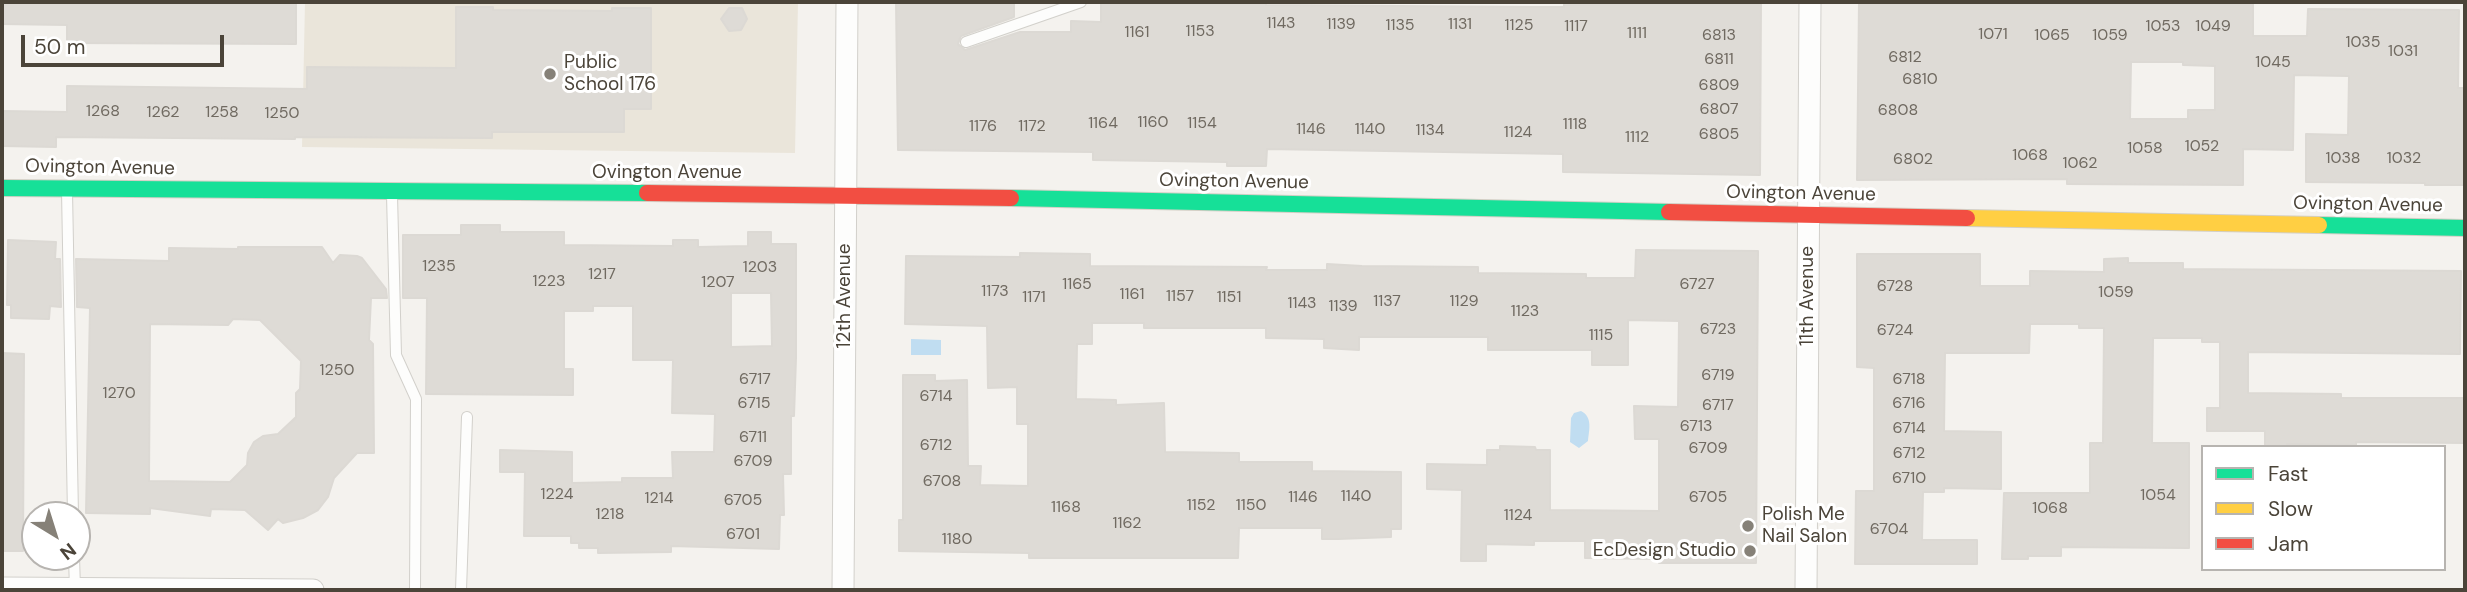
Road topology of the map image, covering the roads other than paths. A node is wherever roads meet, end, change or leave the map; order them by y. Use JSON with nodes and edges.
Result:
{"nodes":[{"id":1,"x":847,"y":2,"type":"edge"},
{"id":2,"x":1081,"y":2,"type":"edge"},
{"id":3,"x":1810,"y":2,"type":"edge"},
{"id":4,"x":966,"y":42,"type":"dead end"},
{"id":5,"x":2,"y":188,"type":"edge"},
{"id":6,"x":67,"y":188,"type":"junction"},
{"id":7,"x":392,"y":191,"type":"junction"},
{"id":8,"x":845,"y":195,"type":"junction"},
{"id":9,"x":1808,"y":215,"type":"junction"},
{"id":10,"x":2465,"y":229,"type":"edge"},
{"id":11,"x":467,"y":417,"type":"dead end"},
{"id":12,"x":73,"y":501,"type":"edge"},
{"id":13,"x":74,"y":571,"type":"edge"},
{"id":14,"x":2,"y":588,"type":"edge"},
{"id":15,"x":75,"y":589,"type":"edge"},
{"id":16,"x":313,"y":590,"type":"edge"},
{"id":17,"x":415,"y":590,"type":"edge"},
{"id":18,"x":461,"y":590,"type":"edge"},
{"id":19,"x":843,"y":590,"type":"edge"},
{"id":20,"x":1806,"y":590,"type":"edge"}],
"edges":[{"from":1,"to":8,"type":"street","name":"12th Avenue"},
{"from":2,"to":4,"type":"lane"},
{"from":3,"to":9,"type":"street","name":"11th Avenue"},
{"from":5,"to":6,"type":"street","name":"Ovington Avenue"},
{"from":6,"to":7,"type":"street","name":"Ovington Avenue"},
{"from":6,"to":12,"type":"lane"},
{"from":7,"to":8,"type":"street","name":"Ovington Avenue"},
{"from":7,"to":17,"type":"lane"},
{"from":8,"to":9,"type":"street","name":"Ovington Avenue"},
{"from":8,"to":19,"type":"street","name":"12th Avenue"},
{"from":9,"to":10,"type":"street","name":"Ovington Avenue"},
{"from":9,"to":20,"type":"street","name":"11th Avenue"},
{"from":11,"to":18,"type":"lane"},
{"from":13,"to":15,"type":"lane"},
{"from":14,"to":15,"type":"street"},
{"from":15,"to":16,"type":"street"}]}
